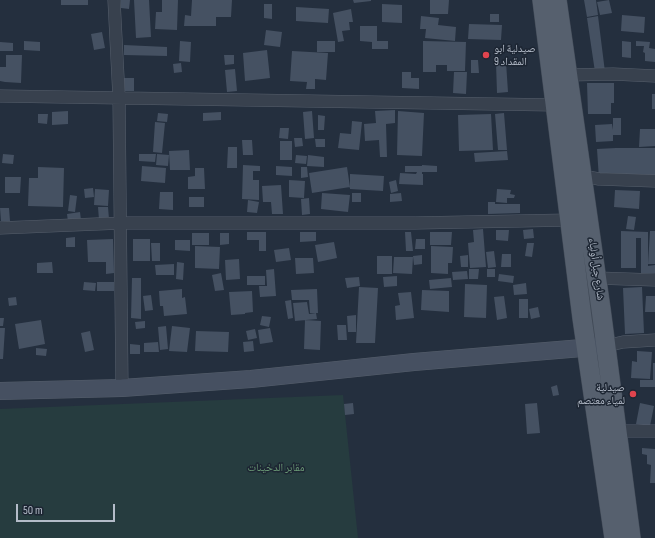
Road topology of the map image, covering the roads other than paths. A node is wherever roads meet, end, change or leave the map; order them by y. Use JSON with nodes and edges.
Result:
{"nodes":[{"id":1,"x":114,"y":0,"type":"edge"},
{"id":2,"x":542,"y":0,"type":"edge"},
{"id":3,"x":558,"y":0,"type":"edge"},
{"id":4,"x":568,"y":75,"type":"junction"},
{"id":5,"x":655,"y":76,"type":"edge"},
{"id":6,"x":0,"y":96,"type":"edge"},
{"id":7,"x":119,"y":97,"type":"junction"},
{"id":8,"x":555,"y":105,"type":"junction"},
{"id":9,"x":582,"y":176,"type":"junction"},
{"id":10,"x":655,"y":180,"type":"edge"},
{"id":11,"x":570,"y":220,"type":"junction"},
{"id":12,"x":121,"y":224,"type":"junction"},
{"id":13,"x":0,"y":228,"type":"edge"},
{"id":14,"x":597,"y":278,"type":"junction"},
{"id":15,"x":655,"y":280,"type":"edge"},
{"id":16,"x":655,"y":340,"type":"edge"},
{"id":17,"x":606,"y":346,"type":"junction"},
{"id":18,"x":587,"y":349,"type":"junction"},
{"id":19,"x":122,"y":388,"type":"junction"},
{"id":20,"x":0,"y":391,"type":"edge"},
{"id":21,"x":617,"y":431,"type":"junction"},
{"id":22,"x":655,"y":431,"type":"edge"},
{"id":23,"x":614,"y":538,"type":"edge"},
{"id":24,"x":631,"y":538,"type":"edge"}],
"edges":[{"from":1,"to":7,"type":"street"},
{"from":2,"to":8,"type":"main road","name":"شارع جبل أولياء"},
{"from":3,"to":4,"type":"main road","name":"شارع جبل أولياء"},
{"from":4,"to":5,"type":"street"},
{"from":4,"to":9,"type":"main road","name":"شارع جبل أولياء"},
{"from":6,"to":7,"type":"street"},
{"from":7,"to":8,"type":"street"},
{"from":7,"to":12,"type":"street"},
{"from":8,"to":11,"type":"main road","name":"شارع جبل أولياء"},
{"from":9,"to":10,"type":"street"},
{"from":9,"to":14,"type":"main road","name":"شارع جبل أولياء"},
{"from":11,"to":12,"type":"street"},
{"from":11,"to":18,"type":"main road","name":"شارع جبل أولياء"},
{"from":12,"to":13,"type":"street"},
{"from":12,"to":19,"type":"street"},
{"from":14,"to":15,"type":"street"},
{"from":14,"to":17,"type":"main road","name":"شارع جبل أولياء"},
{"from":16,"to":17,"type":"street"},
{"from":17,"to":18,"type":"street"},
{"from":17,"to":21,"type":"main road","name":"شارع جبل أولياء"},
{"from":18,"to":19,"type":"street"},
{"from":18,"to":23,"type":"main road","name":"شارع جبل أولياء"},
{"from":19,"to":20,"type":"street"},
{"from":21,"to":22,"type":"street"},
{"from":21,"to":24,"type":"main road","name":"شارع جبل أولياء"}]}
